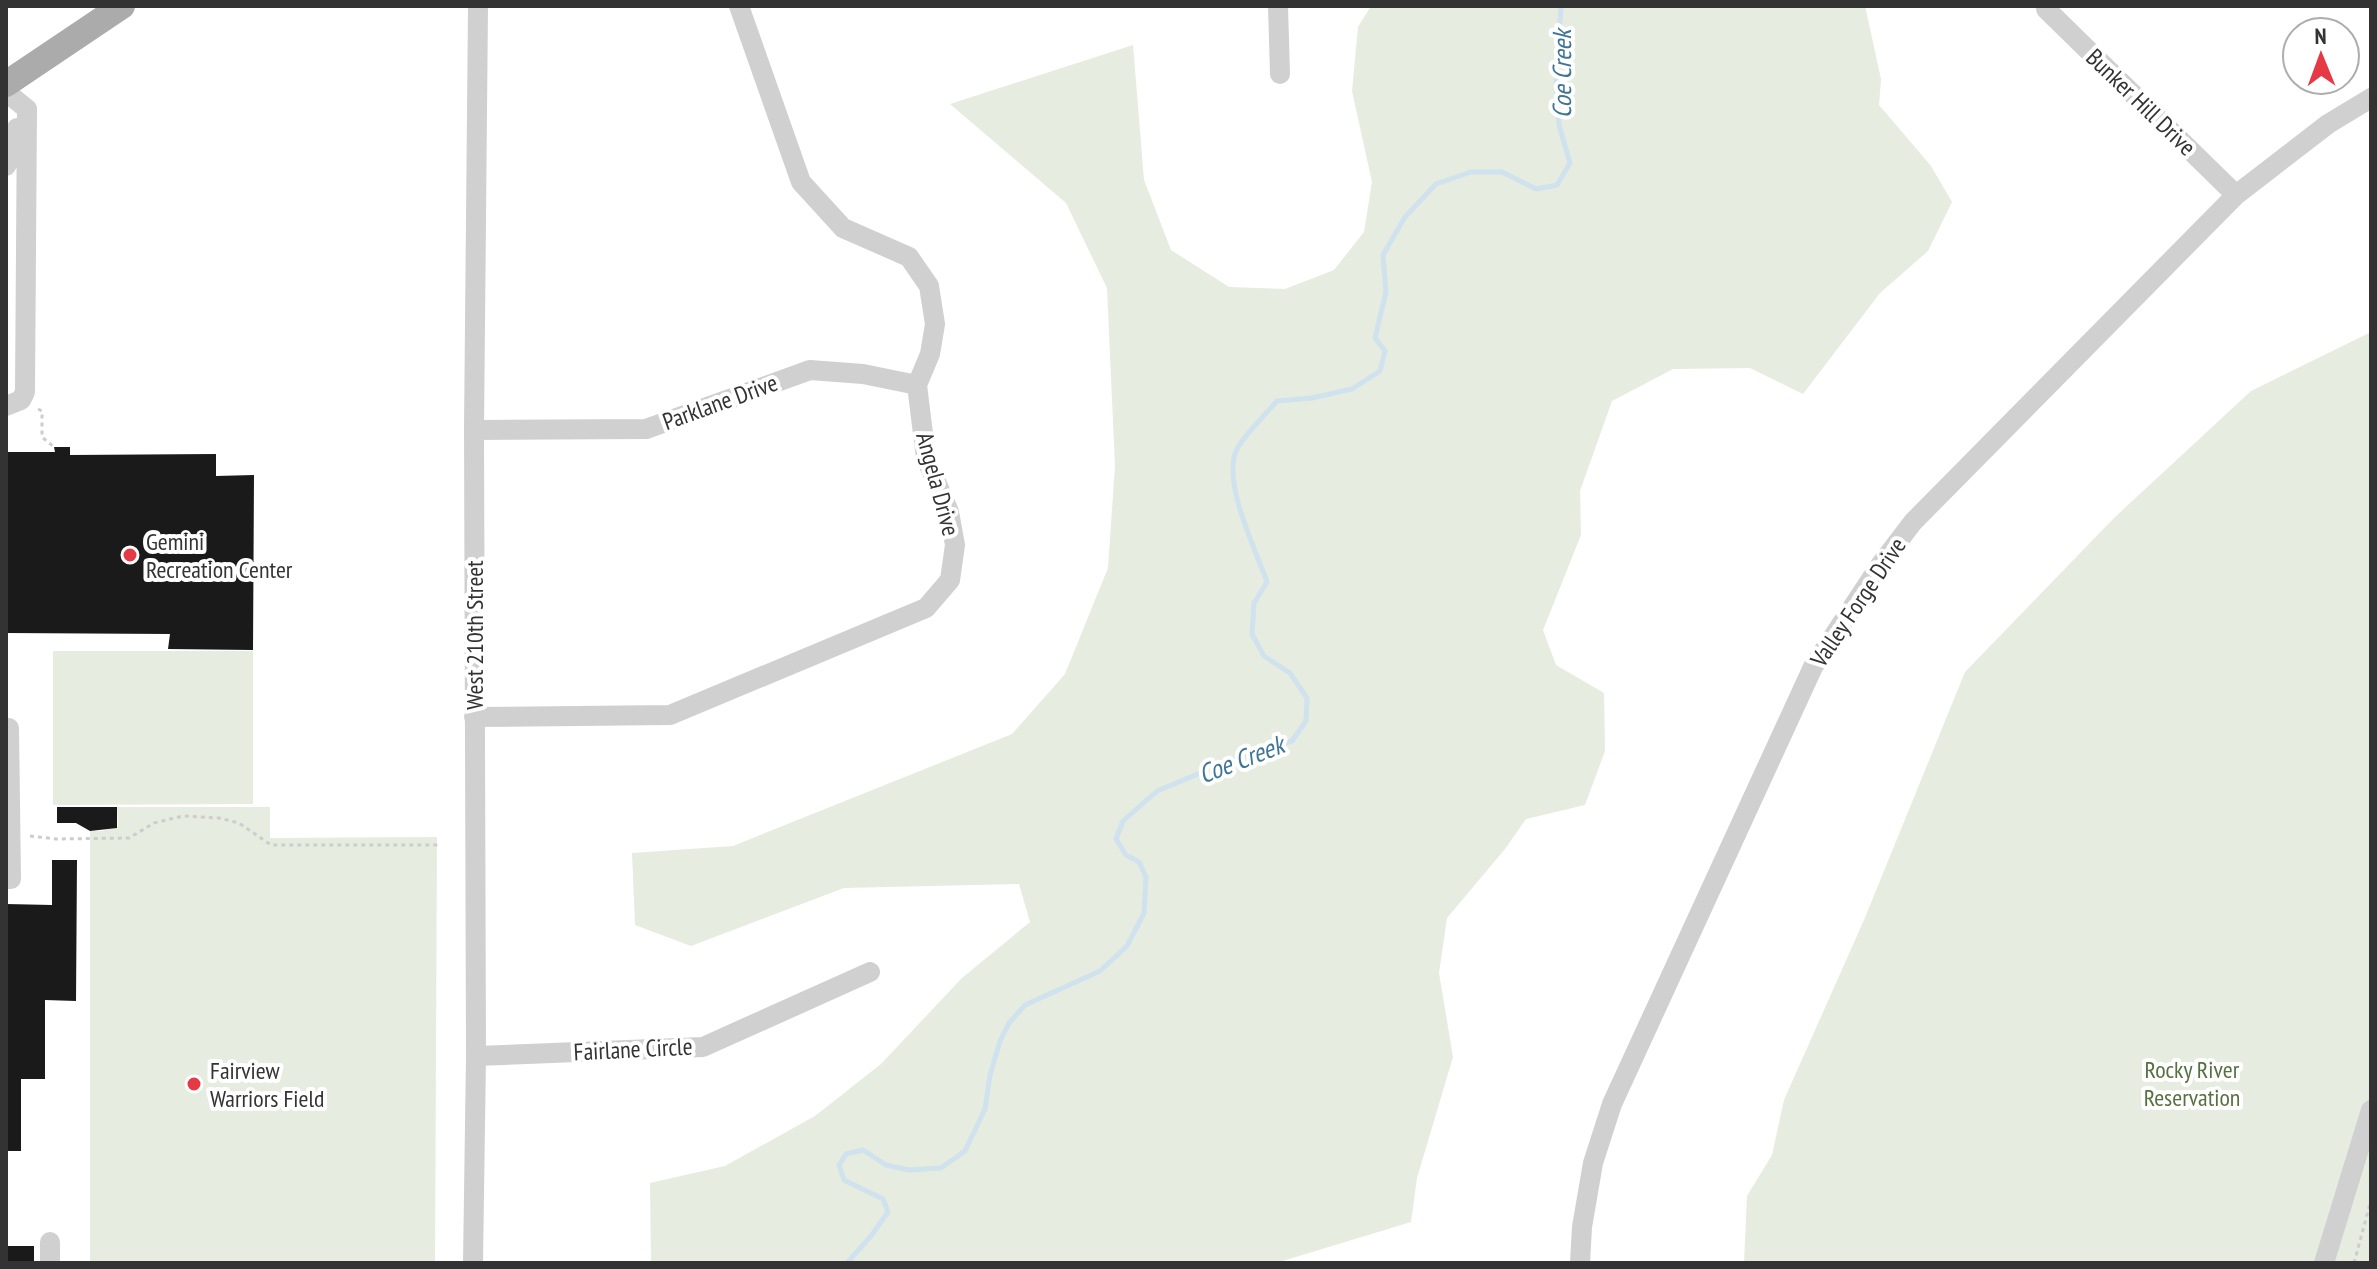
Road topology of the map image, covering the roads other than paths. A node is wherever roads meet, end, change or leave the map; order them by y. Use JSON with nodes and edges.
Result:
{"nodes":[{"id":1,"x":122,"y":6,"type":"edge"},
{"id":2,"x":478,"y":6,"type":"edge"},
{"id":3,"x":739,"y":6,"type":"edge"},
{"id":4,"x":1278,"y":6,"type":"edge"},
{"id":5,"x":2046,"y":9,"type":"dead end"},
{"id":6,"x":1280,"y":74,"type":"dead end"},
{"id":7,"x":8,"y":91,"type":"edge"},
{"id":8,"x":2371,"y":98,"type":"edge"},
{"id":9,"x":6,"y":166,"type":"edge"},
{"id":10,"x":2236,"y":195,"type":"junction"},
{"id":11,"x":917,"y":385,"type":"junction"},
{"id":12,"x":6,"y":406,"type":"edge"},
{"id":13,"x":474,"y":430,"type":"junction"},
{"id":14,"x":474,"y":717,"type":"junction"},
{"id":15,"x":6,"y":728,"type":"edge"},
{"id":16,"x":8,"y":775,"type":"edge"},
{"id":17,"x":13,"y":830,"type":"edge"},
{"id":18,"x":6,"y":879,"type":"edge"},
{"id":19,"x":870,"y":972,"type":"dead end"},
{"id":20,"x":476,"y":1056,"type":"junction"},
{"id":21,"x":2371,"y":1110,"type":"edge"},
{"id":22,"x":50,"y":1242,"type":"dead end"},
{"id":23,"x":50,"y":1263,"type":"edge"},
{"id":24,"x":473,"y":1263,"type":"edge"},
{"id":25,"x":1580,"y":1263,"type":"edge"},
{"id":26,"x":2324,"y":1263,"type":"edge"}],
"edges":[{"from":1,"to":7,"type":"main road"},
{"from":2,"to":13,"type":"street","name":"West 210th Street"},
{"from":3,"to":11,"type":"street","name":"Angela Drive"},
{"from":4,"to":6,"type":"street"},
{"from":5,"to":10,"type":"street","name":"Bunker Hill Drive"},
{"from":7,"to":9,"type":"street"},
{"from":7,"to":12,"type":"street"},
{"from":8,"to":10,"type":"street","name":"Valley Forge Drive"},
{"from":10,"to":25,"type":"street","name":"Valley Forge Drive"},
{"from":11,"to":13,"type":"street","name":"Parklane Drive"},
{"from":11,"to":14,"type":"street","name":"Angela Drive"},
{"from":13,"to":14,"type":"street","name":"West 210th Street"},
{"from":14,"to":20,"type":"street","name":"West 210th Street"},
{"from":15,"to":16,"type":"street"},
{"from":16,"to":17,"type":"street"},
{"from":17,"to":18,"type":"street"},
{"from":19,"to":20,"type":"street","name":"Fairlane Circle"},
{"from":20,"to":24,"type":"street","name":"West 210th Street"},
{"from":21,"to":26,"type":"street"},
{"from":22,"to":23,"type":"street"}]}
